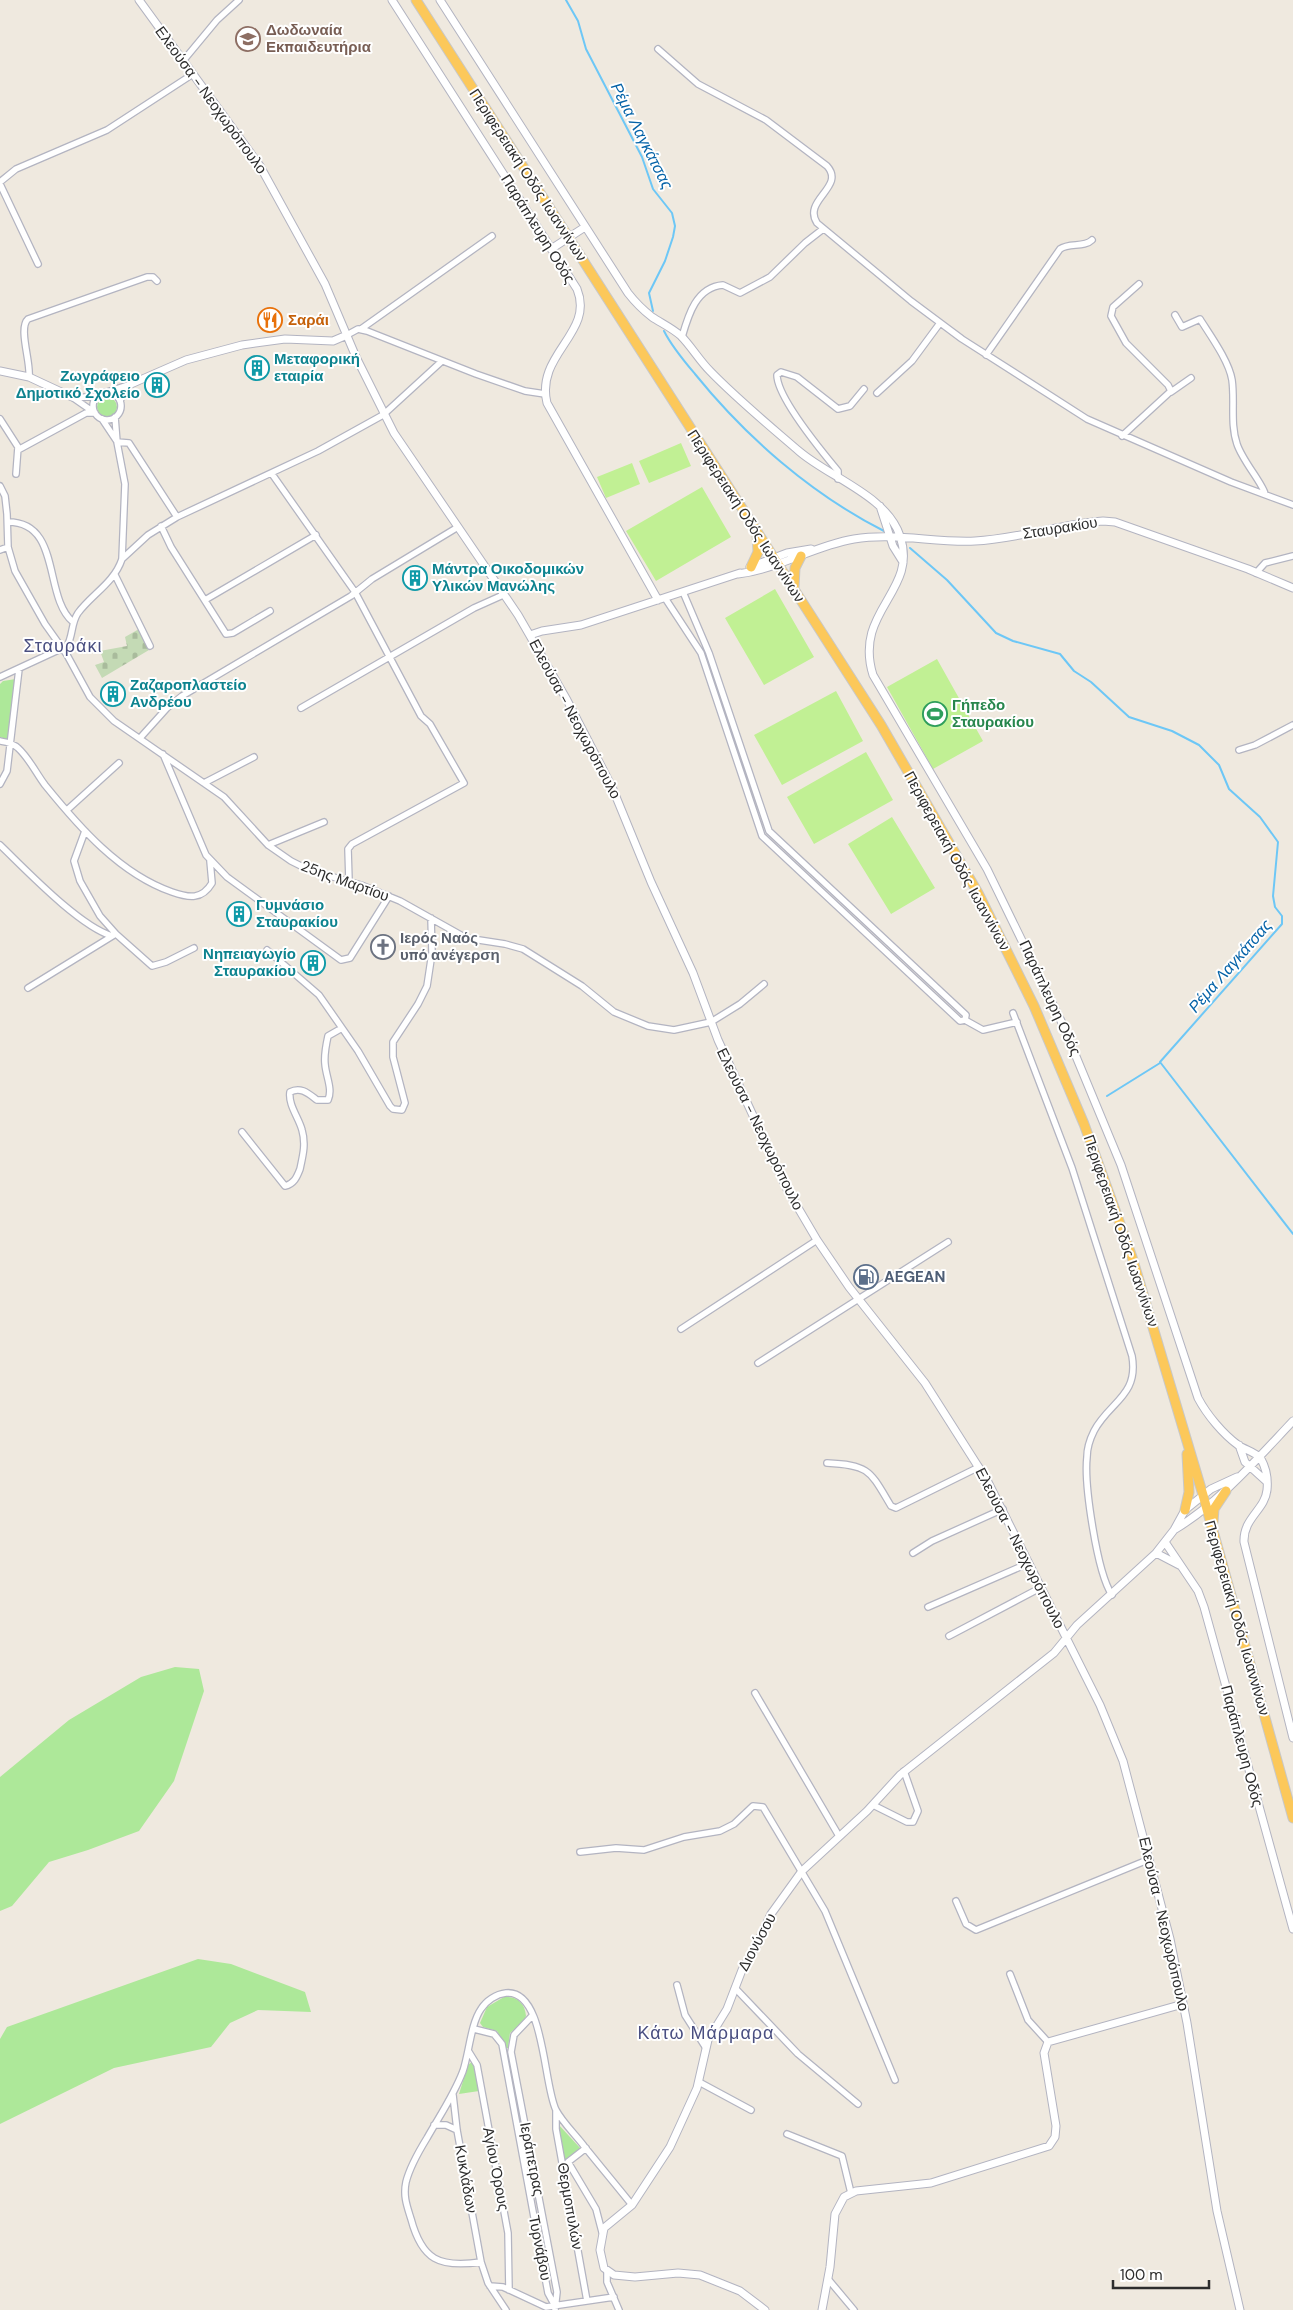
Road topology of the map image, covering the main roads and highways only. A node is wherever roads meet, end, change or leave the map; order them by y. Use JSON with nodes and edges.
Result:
{"nodes":[{"id":1,"x":416,"y":0,"type":"edge"},
{"id":2,"x":757,"y":532,"type":"junction"},
{"id":3,"x":801,"y":556,"type":"road end"},
{"id":4,"x":751,"y":567,"type":"road end"},
{"id":5,"x":794,"y":588,"type":"junction"},
{"id":6,"x":1188,"y":1444,"type":"junction"},
{"id":7,"x":1226,"y":1491,"type":"road end"},
{"id":8,"x":1185,"y":1510,"type":"road end"},
{"id":9,"x":1214,"y":1534,"type":"junction"},
{"id":10,"x":1293,"y":1818,"type":"edge"}],
"edges":[{"from":1,"to":2,"type":"highway","name":"Περιφερειακή Οδός Ιωαννίνων"},
{"from":2,"to":4,"type":"highway"},
{"from":2,"to":5,"type":"highway","name":"Περιφερειακή Οδός Ιωαννίνων"},
{"from":3,"to":5,"type":"highway"},
{"from":5,"to":6,"type":"highway","name":"Περιφερειακή Οδός Ιωαννίνων"},
{"from":6,"to":8,"type":"highway"},
{"from":6,"to":9,"type":"highway","name":"Περιφερειακή Οδός Ιωαννίνων"},
{"from":7,"to":9,"type":"highway"},
{"from":9,"to":10,"type":"highway","name":"Περιφερειακή Οδός Ιωαννίνων"}]}
